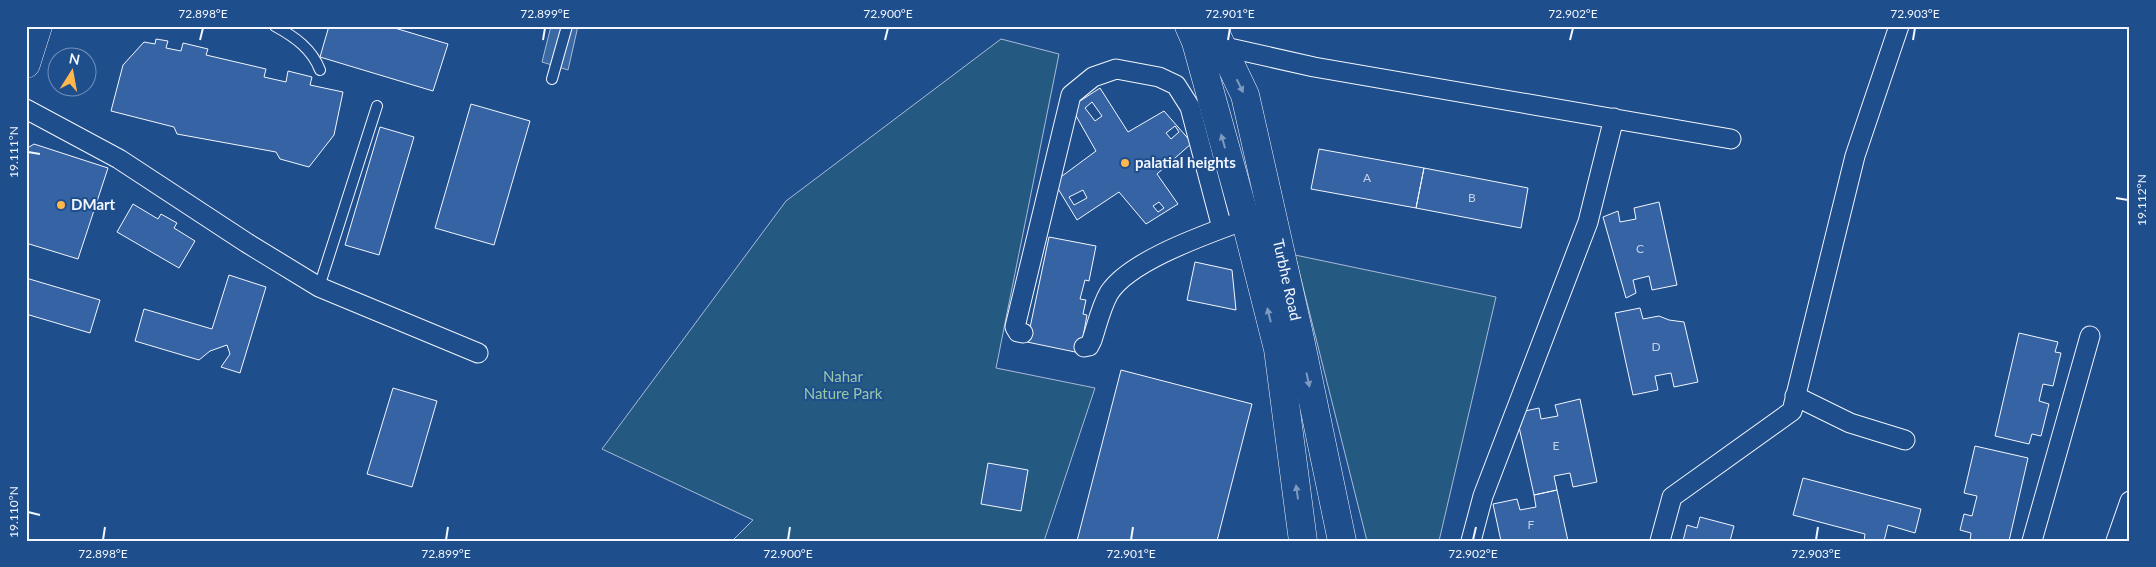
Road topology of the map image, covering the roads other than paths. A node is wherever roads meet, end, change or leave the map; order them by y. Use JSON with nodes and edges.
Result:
{"nodes":[{"id":1,"x":38,"y":26,"type":"edge"},
{"id":2,"x":275,"y":26,"type":"edge"},
{"id":3,"x":568,"y":26,"type":"edge"},
{"id":4,"x":1898,"y":26,"type":"edge"},
{"id":5,"x":1204,"y":35,"type":"edge"},
{"id":6,"x":26,"y":64,"type":"edge"},
{"id":7,"x":320,"y":70,"type":"dead end"},
{"id":8,"x":552,"y":79,"type":"dead end"},
{"id":9,"x":377,"y":106,"type":"dead end"},
{"id":10,"x":26,"y":109,"type":"edge"},
{"id":11,"x":1614,"y":118,"type":"junction"},
{"id":12,"x":1731,"y":139,"type":"dead end"},
{"id":13,"x":1272,"y":215,"type":"junction"},
{"id":14,"x":1234,"y":225,"type":"junction"},
{"id":15,"x":319,"y":288,"type":"junction"},
{"id":16,"x":1023,"y":333,"type":"dead end"},
{"id":17,"x":2090,"y":336,"type":"dead end"},
{"id":18,"x":1289,"y":344,"type":"junction"},
{"id":19,"x":1084,"y":347,"type":"dead end"},
{"id":20,"x":478,"y":354,"type":"dead end"},
{"id":21,"x":1795,"y":396,"type":"junction"},
{"id":22,"x":1905,"y":440,"type":"dead end"},
{"id":23,"x":2130,"y":501,"type":"edge"},
{"id":24,"x":1303,"y":541,"type":"edge"},
{"id":25,"x":1342,"y":541,"type":"edge"},
{"id":26,"x":1471,"y":541,"type":"edge"},
{"id":27,"x":1660,"y":541,"type":"edge"},
{"id":28,"x":2032,"y":541,"type":"edge"},
{"id":29,"x":2116,"y":541,"type":"edge"}],
"edges":[{"from":1,"to":6,"type":"street"},
{"from":2,"to":7,"type":"lane"},
{"from":3,"to":8,"type":"lane"},
{"from":4,"to":21,"type":"street"},
{"from":5,"to":11,"type":"street"},
{"from":5,"to":13,"type":"street","name":"Turbhe Road","one_way":true},
{"from":14,"to":5,"type":"street","one_way":true},
{"from":9,"to":15,"type":"lane"},
{"from":10,"to":15,"type":"street"},
{"from":11,"to":12,"type":"street"},
{"from":11,"to":26,"type":"street"},
{"from":13,"to":14,"type":"street"},
{"from":13,"to":18,"type":"street","name":"Turbhe Road"},
{"from":14,"to":16,"type":"street"},
{"from":18,"to":14,"type":"street","one_way":true},
{"from":14,"to":19,"type":"street"},
{"from":15,"to":20,"type":"street"},
{"from":17,"to":28,"type":"street"},
{"from":24,"to":18,"type":"street","one_way":true},
{"from":18,"to":25,"type":"street","name":"Turbhe Road","one_way":true},
{"from":21,"to":22,"type":"street"},
{"from":21,"to":27,"type":"street"},
{"from":23,"to":29,"type":"street"}]}
